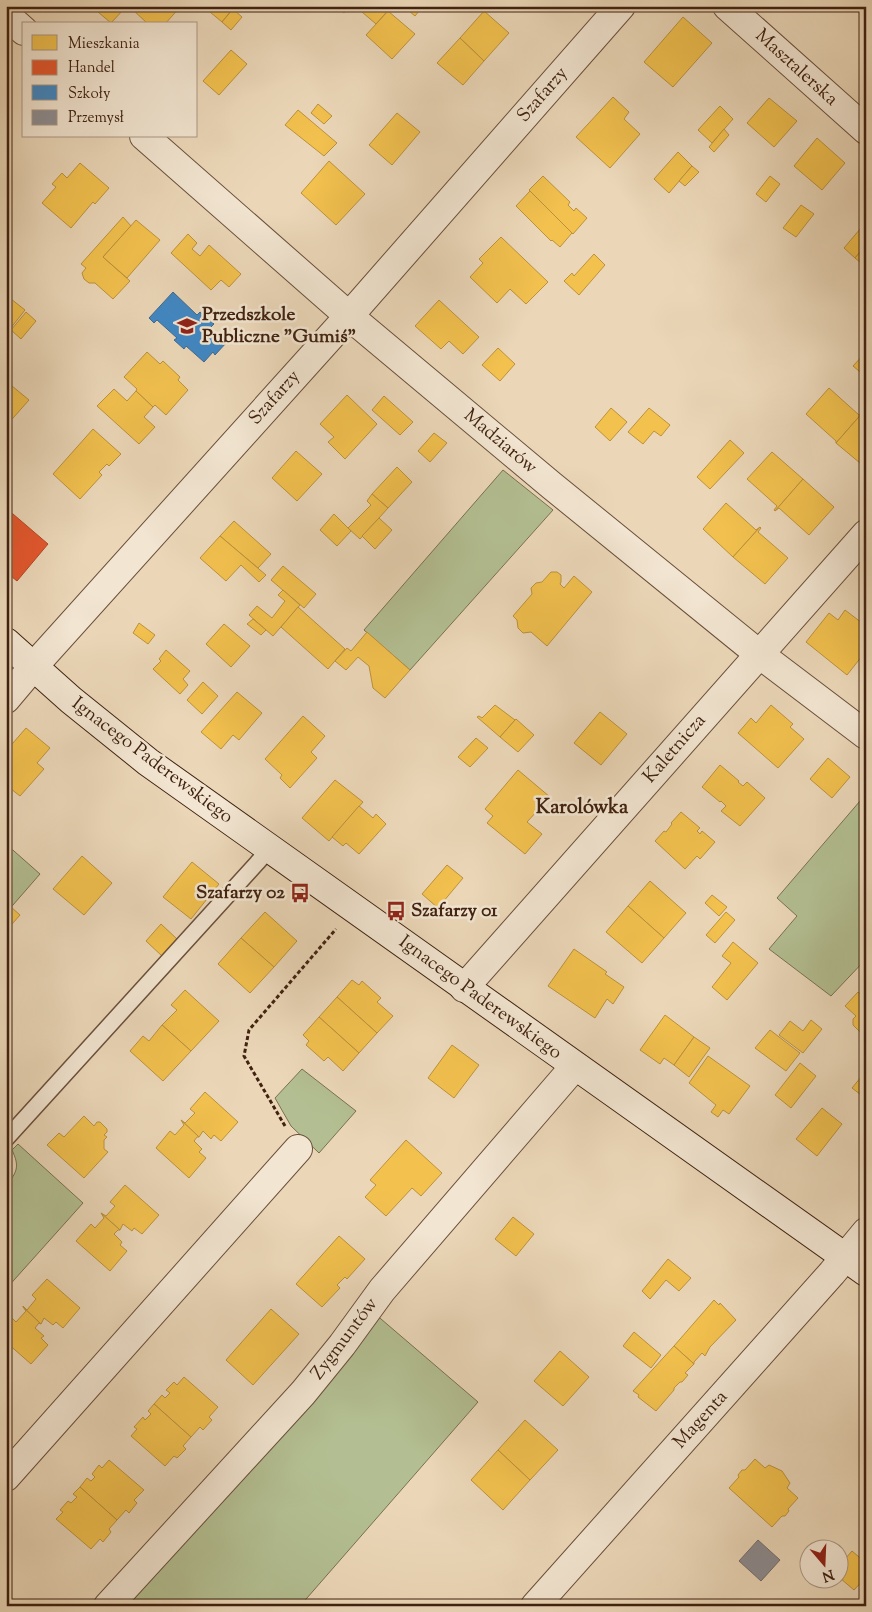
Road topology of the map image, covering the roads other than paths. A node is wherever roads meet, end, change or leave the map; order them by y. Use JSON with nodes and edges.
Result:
{"nodes":[{"id":1,"x":621,"y":6,"type":"edge"},
{"id":2,"x":726,"y":6,"type":"edge"},
{"id":3,"x":6,"y":16,"type":"edge"},
{"id":4,"x":22,"y":29,"type":"edge"},
{"id":5,"x":866,"y":130,"type":"edge"},
{"id":6,"x":146,"y":138,"type":"edge"},
{"id":7,"x":349,"y":316,"type":"junction"},
{"id":8,"x":866,"y":534,"type":"edge"},
{"id":9,"x":6,"y":642,"type":"edge"},
{"id":10,"x":759,"y":654,"type":"junction"},
{"id":11,"x":33,"y":667,"type":"junction"},
{"id":12,"x":6,"y":699,"type":"edge"},
{"id":13,"x":866,"y":735,"type":"edge"},
{"id":14,"x":270,"y":848,"type":"junction"},
{"id":15,"x":464,"y":988,"type":"junction"},
{"id":16,"x":575,"y":1066,"type":"junction"},
{"id":17,"x":6,"y":1139,"type":"edge"},
{"id":18,"x":298,"y":1150,"type":"road end"},
{"id":19,"x":866,"y":1232,"type":"edge"},
{"id":20,"x":855,"y":1265,"type":"edge"},
{"id":21,"x":6,"y":1477,"type":"edge"},
{"id":22,"x":541,"y":1603,"type":"edge"},
{"id":23,"x":108,"y":1606,"type":"edge"}],
"edges":[{"from":1,"to":7,"type":"street","name":"Szafarzy"},
{"from":2,"to":5,"type":"street","name":"Masztalerska"},
{"from":3,"to":4,"type":"street"},
{"from":6,"to":7,"type":"street","name":"Madziarów"},
{"from":7,"to":10,"type":"street","name":"Madziarów"},
{"from":7,"to":11,"type":"street","name":"Szafarzy"},
{"from":8,"to":10,"type":"street","name":"Kaletnicza"},
{"from":9,"to":11,"type":"street","name":"Ignacego Paderewskiego"},
{"from":10,"to":13,"type":"street","name":"Madziarów"},
{"from":10,"to":15,"type":"street","name":"Kaletnicza"},
{"from":11,"to":12,"type":"street","name":"Szafarzy"},
{"from":11,"to":14,"type":"street","name":"Ignacego Paderewskiego"},
{"from":14,"to":15,"type":"street","name":"Ignacego Paderewskiego"},
{"from":14,"to":17,"type":"lane"},
{"from":15,"to":16,"type":"street","name":"Ignacego Paderewskiego"},
{"from":16,"to":20,"type":"street","name":"Ignacego Paderewskiego"},
{"from":16,"to":23,"type":"street","name":"Zygmuntów"},
{"from":18,"to":21,"type":"street"},
{"from":19,"to":20,"type":"street","name":"Magenta"},
{"from":20,"to":22,"type":"street","name":"Magenta"}]}
